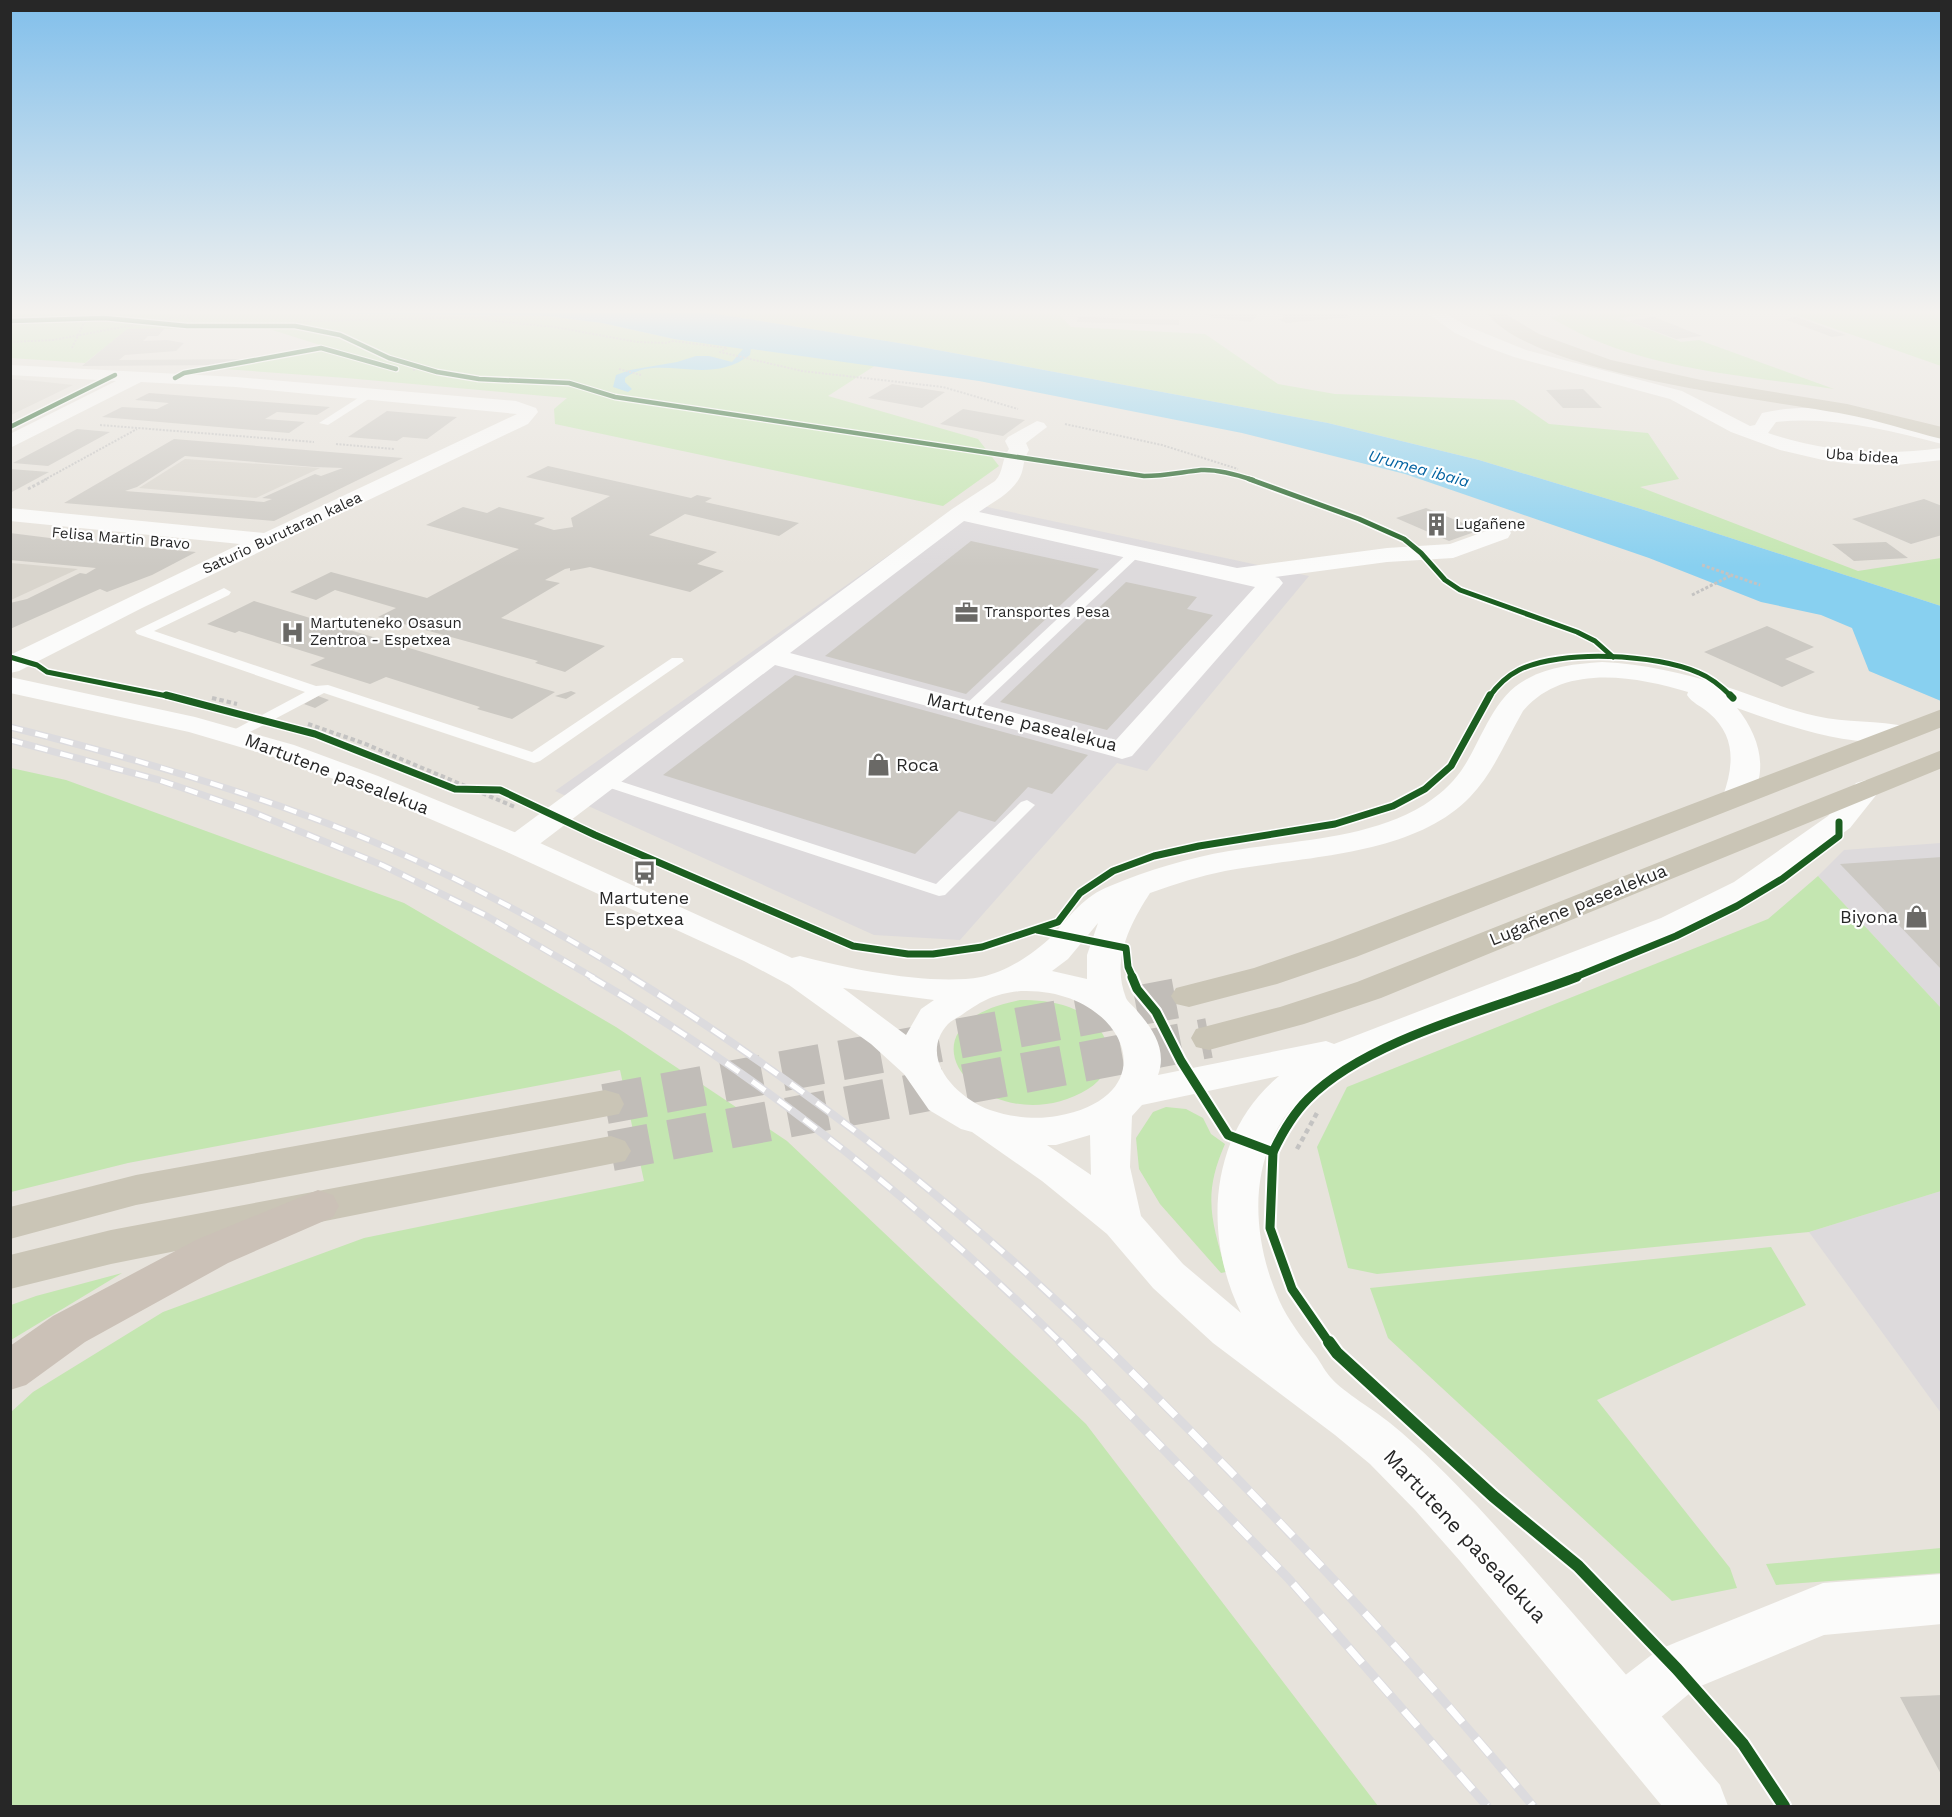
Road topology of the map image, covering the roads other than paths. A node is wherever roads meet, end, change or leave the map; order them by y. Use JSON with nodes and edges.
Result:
{"nodes":[{"id":1,"x":98,"y":398,"type":"edge"},
{"id":2,"x":365,"y":398,"type":"edge"},
{"id":3,"x":422,"y":398,"type":"edge"},
{"id":4,"x":1682,"y":398,"type":"edge"},
{"id":5,"x":1778,"y":398,"type":"edge"},
{"id":6,"x":1830,"y":398,"type":"edge"},
{"id":7,"x":1941,"y":422,"type":"edge"},
{"id":8,"x":324,"y":423,"type":"dead end"},
{"id":9,"x":1037,"y":427,"type":"dead end"},
{"id":10,"x":1750,"y":432,"type":"junction"},
{"id":11,"x":1941,"y":433,"type":"edge"},
{"id":12,"x":10,"y":442,"type":"edge"},
{"id":13,"x":1940,"y":449,"type":"edge"},
{"id":14,"x":10,"y":514,"type":"edge"},
{"id":15,"x":960,"y":514,"type":"junction"},
{"id":16,"x":10,"y":527,"type":"edge"},
{"id":17,"x":1500,"y":533,"type":"dead end"},
{"id":18,"x":267,"y":540,"type":"junction"},
{"id":19,"x":1135,"y":553,"type":"junction"},
{"id":20,"x":213,"y":566,"type":"junction"},
{"id":21,"x":1232,"y":574,"type":"junction"},
{"id":22,"x":224,"y":592,"type":"dead end"},
{"id":23,"x":771,"y":656,"type":"junction"},
{"id":24,"x":677,"y":661,"type":"dead end"},
{"id":25,"x":13,"y":675,"type":"edge"},
{"id":26,"x":1660,"y":678,"type":"junction"},
{"id":27,"x":318,"y":691,"type":"junction"},
{"id":28,"x":969,"y":709,"type":"junction"},
{"id":29,"x":1936,"y":718,"type":"edge"},
{"id":30,"x":231,"y":724,"type":"junction"},
{"id":31,"x":1898,"y":733,"type":"junction"},
{"id":32,"x":1941,"y":758,"type":"edge"},
{"id":33,"x":604,"y":781,"type":"junction"},
{"id":34,"x":1866,"y":789,"type":"junction"},
{"id":35,"x":1738,"y":796,"type":"junction"},
{"id":36,"x":1027,"y":806,"type":"dead end"},
{"id":37,"x":518,"y":845,"type":"junction"},
{"id":38,"x":1138,"y":887,"type":"junction"},
{"id":39,"x":756,"y":953,"type":"junction"},
{"id":40,"x":986,"y":986,"type":"junction"},
{"id":41,"x":1189,"y":996,"type":"tunnel mouth"},
{"id":42,"x":1110,"y":1004,"type":"junction"},
{"id":43,"x":1209,"y":1038,"type":"tunnel mouth"},
{"id":44,"x":1358,"y":1047,"type":"junction"},
{"id":45,"x":921,"y":1069,"type":"junction"},
{"id":46,"x":1121,"y":1102,"type":"junction"},
{"id":47,"x":605,"y":1104,"type":"tunnel mouth"},
{"id":48,"x":987,"y":1125,"type":"junction"},
{"id":49,"x":611,"y":1151,"type":"tunnel mouth"},
{"id":50,"x":318,"y":1206,"type":"junction"},
{"id":51,"x":10,"y":1223,"type":"edge"},
{"id":52,"x":1122,"y":1223,"type":"junction"},
{"id":53,"x":10,"y":1272,"type":"edge"},
{"id":54,"x":10,"y":1371,"type":"edge"},
{"id":55,"x":1315,"y":1392,"type":"junction"},
{"id":56,"x":1941,"y":1599,"type":"edge"},
{"id":57,"x":1622,"y":1713,"type":"junction"},
{"id":58,"x":1699,"y":1806,"type":"edge"}],
"edges":[{"from":1,"to":12,"type":"street"},
{"from":2,"to":8,"type":"lane"},
{"from":3,"to":18,"type":"street","name":"Saturio Burutaran kalea"},
{"from":4,"to":10,"type":"street","name":"Uba bidea"},
{"from":5,"to":11,"type":"main road"},
{"from":6,"to":7,"type":"main road"},
{"from":9,"to":15,"type":"street"},
{"from":10,"to":13,"type":"street","name":"Uba bidea"},
{"from":10,"to":13,"type":"street","name":"Uba bidea"},
{"from":14,"to":18,"type":"street"},
{"from":15,"to":19,"type":"street","name":"Martutene pasealekua"},
{"from":15,"to":23,"type":"street"},
{"from":16,"to":20,"type":"street","name":"Felisa Martin Bravo"},
{"from":17,"to":21,"type":"street","name":"Martutene pasealekua"},
{"from":18,"to":20,"type":"street","name":"Saturio Burutaran kalea"},
{"from":19,"to":21,"type":"street","name":"Martutene pasealekua"},
{"from":19,"to":28,"type":"lane"},
{"from":20,"to":25,"type":"street","name":"Saturio Burutaran kalea"},
{"from":21,"to":28,"type":"street","name":"Martutene pasealekua"},
{"from":22,"to":27,"type":"lane"},
{"from":23,"to":28,"type":"street","name":"Martutene pasealekua"},
{"from":23,"to":33,"type":"street"},
{"from":24,"to":27,"type":"lane"},
{"from":25,"to":30,"type":"street","name":"Martutene pasealekua"},
{"from":26,"to":31,"type":"street"},
{"from":26,"to":35,"type":"street"},
{"from":26,"to":38,"type":"street"},
{"from":27,"to":30,"type":"lane"},
{"from":29,"to":31,"type":"main road"},
{"from":30,"to":37,"type":"street","name":"Martutene pasealekua"},
{"from":31,"to":35,"type":"main road"},
{"from":32,"to":34,"type":"main road","name":"Lugañene pasealekua"},
{"from":33,"to":36,"type":"lane"},
{"from":33,"to":37,"type":"street"},
{"from":34,"to":43,"type":"main road","name":"Lugañene pasealekua"},
{"from":34,"to":44,"type":"street"},
{"from":35,"to":41,"type":"main road"},
{"from":37,"to":39,"type":"street","name":"Martutene pasealekua"},
{"from":38,"to":40,"type":"street"},
{"from":38,"to":42,"type":"street"},
{"from":39,"to":40,"type":"street","name":"Martutene pasealekua"},
{"from":39,"to":45,"type":"street","name":"Martutene pasealekua"},
{"from":40,"to":42,"type":"street","name":"Martutene pasealekua"},
{"from":40,"to":45,"type":"street","name":"Martutene pasealekua"},
{"from":42,"to":46,"type":"street","name":"Martutene pasealekua"},
{"from":44,"to":46,"type":"street"},
{"from":44,"to":55,"type":"street"},
{"from":45,"to":48,"type":"street","name":"Martutene pasealekua"},
{"from":46,"to":48,"type":"street","name":"Martutene pasealekua"},
{"from":46,"to":52,"type":"street","name":"Martutene pasealekua"},
{"from":47,"to":51,"type":"main road"},
{"from":48,"to":52,"type":"street","name":"Martutene pasealekua"},
{"from":49,"to":50,"type":"main road"},
{"from":50,"to":53,"type":"main road"},
{"from":50,"to":54,"type":"highway"},
{"from":52,"to":55,"type":"street","name":"Martutene pasealekua"},
{"from":55,"to":57,"type":"street","name":"Martutene pasealekua"},
{"from":56,"to":57,"type":"street"},
{"from":57,"to":58,"type":"street","name":"Martutene pasealekua"}]}
